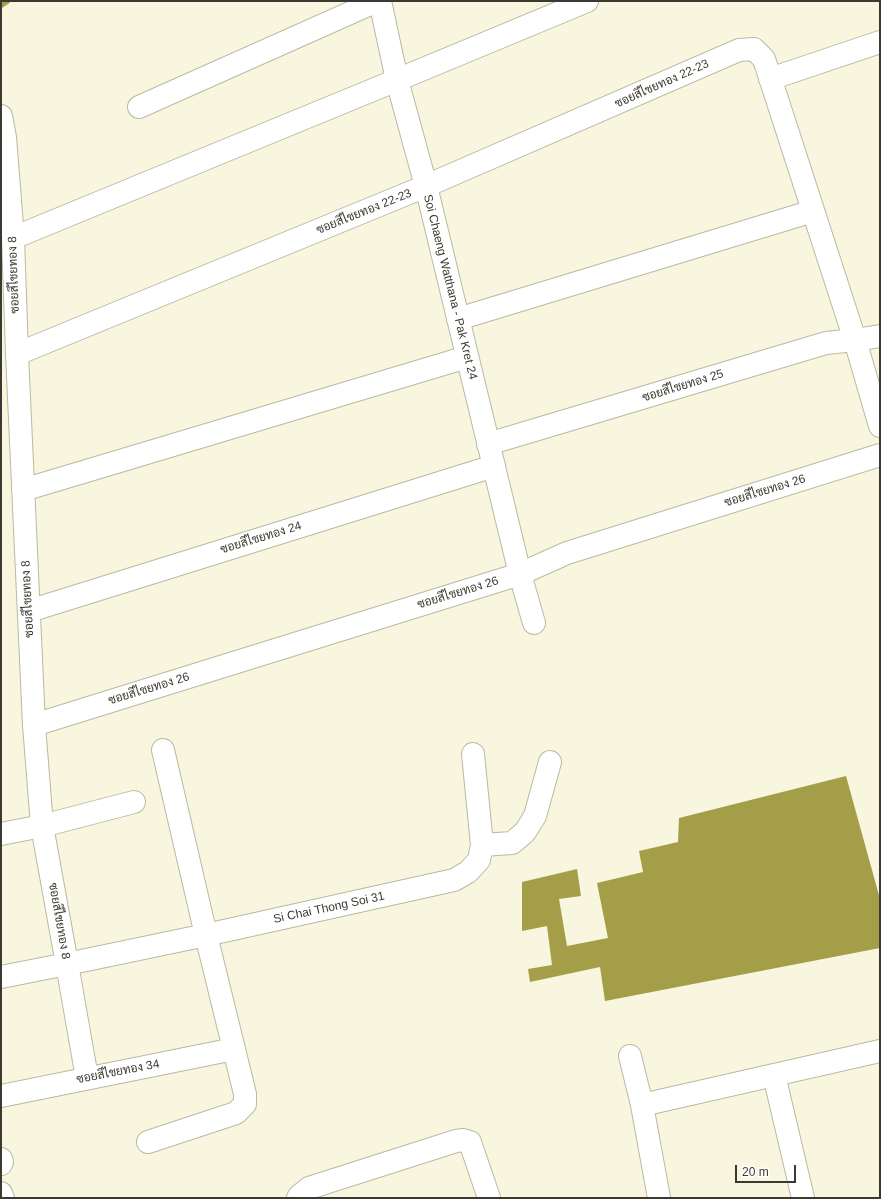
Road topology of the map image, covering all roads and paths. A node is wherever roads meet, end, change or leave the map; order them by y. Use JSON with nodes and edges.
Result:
{"nodes":[{"id":1,"x":378,"y":1,"type":"edge"},
{"id":2,"x":587,"y":1,"type":"edge"},
{"id":3,"x":880,"y":42,"type":"edge"},
{"id":4,"x":770,"y":79,"type":"junction"},
{"id":5,"x":397,"y":80,"type":"junction"},
{"id":6,"x":139,"y":107,"type":"dead end"},
{"id":7,"x":1,"y":116,"type":"edge"},
{"id":8,"x":426,"y":186,"type":"junction"},
{"id":9,"x":813,"y":211,"type":"junction"},
{"id":10,"x":13,"y":238,"type":"junction"},
{"id":11,"x":458,"y":319,"type":"junction"},
{"id":12,"x":880,"y":336,"type":"edge"},
{"id":13,"x":855,"y":340,"type":"junction"},
{"id":14,"x":17,"y":354,"type":"junction"},
{"id":15,"x":467,"y":357,"type":"junction"},
{"id":16,"x":880,"y":426,"type":"edge"},
{"id":17,"x":488,"y":444,"type":"junction"},
{"id":18,"x":880,"y":455,"type":"edge"},
{"id":19,"x":494,"y":466,"type":"junction"},
{"id":20,"x":23,"y":490,"type":"junction"},
{"id":21,"x":520,"y":574,"type":"junction"},
{"id":22,"x":29,"y":611,"type":"junction"},
{"id":23,"x":534,"y":623,"type":"dead end"},
{"id":24,"x":34,"y":725,"type":"junction"},
{"id":25,"x":162,"y":750,"type":"dead end"},
{"id":26,"x":473,"y":754,"type":"dead end"},
{"id":27,"x":550,"y":762,"type":"dead end"},
{"id":28,"x":134,"y":802,"type":"dead end"},
{"id":29,"x":42,"y":826,"type":"junction"},
{"id":30,"x":1,"y":834,"type":"edge"},
{"id":31,"x":482,"y":845,"type":"junction"},
{"id":32,"x":206,"y":935,"type":"junction"},
{"id":33,"x":67,"y":964,"type":"junction"},
{"id":34,"x":1,"y":978,"type":"edge"},
{"id":35,"x":234,"y":1049,"type":"junction"},
{"id":36,"x":880,"y":1051,"type":"edge"},
{"id":37,"x":630,"y":1056,"type":"dead end"},
{"id":38,"x":774,"y":1075,"type":"junction"},
{"id":39,"x":87,"y":1078,"type":"junction"},
{"id":40,"x":1,"y":1096,"type":"edge"},
{"id":41,"x":642,"y":1105,"type":"junction"},
{"id":42,"x":148,"y":1142,"type":"dead end"},
{"id":43,"x":1,"y":1160,"type":"edge"},
{"id":44,"x":1,"y":1164,"type":"edge"},
{"id":45,"x":1,"y":1193,"type":"edge"},
{"id":46,"x":2,"y":1198,"type":"edge"},
{"id":47,"x":298,"y":1198,"type":"edge"},
{"id":48,"x":489,"y":1198,"type":"edge"},
{"id":49,"x":659,"y":1198,"type":"edge"},
{"id":50,"x":803,"y":1198,"type":"edge"}],
"edges":[{"from":1,"to":5,"type":"street","name":"Soi Chaeng Watthana - Pak Kret 24"},
{"from":1,"to":6,"type":"street"},
{"from":2,"to":5,"type":"street"},
{"from":3,"to":4,"type":"street"},
{"from":4,"to":8,"type":"street","name":"ซอยสีไชยทอง 22-23"},
{"from":4,"to":9,"type":"street"},
{"from":5,"to":8,"type":"street","name":"Soi Chaeng Watthana - Pak Kret 24"},
{"from":5,"to":10,"type":"street"},
{"from":7,"to":10,"type":"street","name":"ซอยสีไชยทอง 8"},
{"from":8,"to":11,"type":"street","name":"Soi Chaeng Watthana - Pak Kret 24"},
{"from":8,"to":14,"type":"street","name":"ซอยสีไชยทอง 22-23"},
{"from":9,"to":11,"type":"street"},
{"from":9,"to":13,"type":"street"},
{"from":10,"to":14,"type":"street","name":"ซอยสีไชยทอง 8"},
{"from":11,"to":15,"type":"street","name":"Soi Chaeng Watthana - Pak Kret 24"},
{"from":12,"to":13,"type":"street","name":"ซอยสีไชยทอง 25"},
{"from":13,"to":16,"type":"street"},
{"from":13,"to":17,"type":"street","name":"ซอยสีไชยทอง 25"},
{"from":14,"to":20,"type":"street","name":"ซอยสีไชยทอง 8"},
{"from":15,"to":17,"type":"street","name":"Soi Chaeng Watthana - Pak Kret 24"},
{"from":15,"to":20,"type":"street"},
{"from":17,"to":19,"type":"street","name":"Soi Chaeng Watthana - Pak Kret 24"},
{"from":18,"to":21,"type":"street","name":"ซอยสีไชยทอง 26"},
{"from":19,"to":21,"type":"street","name":"Soi Chaeng Watthana - Pak Kret 24"},
{"from":19,"to":22,"type":"street","name":"ซอยสีไชยทอง 24"},
{"from":20,"to":22,"type":"street","name":"ซอยสีไชยทอง 8"},
{"from":21,"to":23,"type":"street","name":"Soi Chaeng Watthana - Pak Kret 24"},
{"from":21,"to":24,"type":"street","name":"ซอยสีไชยทอง 26"},
{"from":22,"to":24,"type":"street","name":"ซอยสีไชยทอง 8"},
{"from":24,"to":29,"type":"street","name":"ซอยสีไชยทอง 8"},
{"from":25,"to":32,"type":"street"},
{"from":26,"to":31,"type":"street","name":"Si Chai Thong Soi 31"},
{"from":27,"to":31,"type":"street"},
{"from":28,"to":29,"type":"street"},
{"from":29,"to":30,"type":"street"},
{"from":29,"to":33,"type":"street","name":"ซอยสีไชยทอง 8"},
{"from":31,"to":32,"type":"street","name":"Si Chai Thong Soi 31"},
{"from":32,"to":33,"type":"street","name":"Si Chai Thong Soi 31"},
{"from":32,"to":35,"type":"street"},
{"from":33,"to":34,"type":"street","name":"Si Chai Thong Soi 31"},
{"from":33,"to":39,"type":"street","name":"ซอยสีไชยทอง 8"},
{"from":35,"to":39,"type":"street","name":"ซอยสีไชยทอง 34"},
{"from":35,"to":42,"type":"street"},
{"from":36,"to":38,"type":"street"},
{"from":37,"to":41,"type":"street"},
{"from":38,"to":41,"type":"street"},
{"from":38,"to":50,"type":"street"},
{"from":39,"to":40,"type":"street","name":"ซอยสีไชยทอง 34"},
{"from":41,"to":49,"type":"street"},
{"from":43,"to":44,"type":"street"},
{"from":45,"to":46,"type":"street"},
{"from":47,"to":48,"type":"street"}]}
